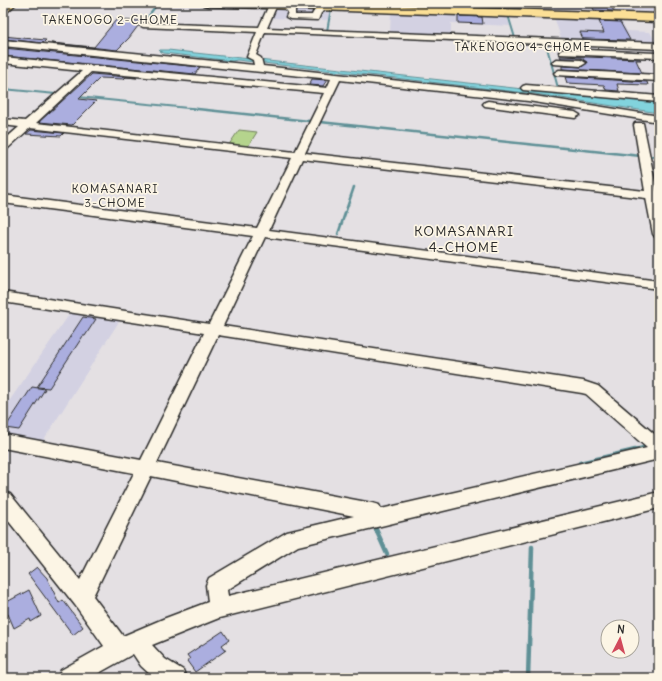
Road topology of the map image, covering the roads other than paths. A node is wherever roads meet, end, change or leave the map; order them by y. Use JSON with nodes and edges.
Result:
{"nodes":[{"id":1,"x":12,"y":3,"type":"edge"},
{"id":2,"x":207,"y":3,"type":"edge"},
{"id":3,"x":292,"y":4,"type":"edge"},
{"id":4,"x":272,"y":7,"type":"dead end"},
{"id":5,"x":3,"y":10,"type":"edge"},
{"id":6,"x":659,"y":15,"type":"edge"},
{"id":7,"x":659,"y":18,"type":"edge"},
{"id":8,"x":143,"y":25,"type":"dead end"},
{"id":9,"x":262,"y":30,"type":"junction"},
{"id":10,"x":550,"y":41,"type":"junction"},
{"id":11,"x":3,"y":43,"type":"edge"},
{"id":12,"x":650,"y":45,"type":"junction"},
{"id":13,"x":659,"y":46,"type":"edge"},
{"id":14,"x":553,"y":52,"type":"junction"},
{"id":15,"x":658,"y":59,"type":"edge"},
{"id":16,"x":3,"y":60,"type":"edge"},
{"id":17,"x":254,"y":60,"type":"junction"},
{"id":18,"x":556,"y":62,"type":"junction"},
{"id":19,"x":588,"y":64,"type":"dead end"},
{"id":20,"x":89,"y":68,"type":"junction"},
{"id":21,"x":559,"y":73,"type":"junction"},
{"id":22,"x":659,"y":78,"type":"edge"},
{"id":23,"x":334,"y":85,"type":"junction"},
{"id":24,"x":564,"y":91,"type":"junction"},
{"id":25,"x":659,"y":98,"type":"edge"},
{"id":26,"x":464,"y":101,"type":"dead end"},
{"id":27,"x":479,"y":103,"type":"dead end"},
{"id":28,"x":659,"y":119,"type":"edge"},
{"id":29,"x":3,"y":122,"type":"edge"},
{"id":30,"x":27,"y":124,"type":"junction"},
{"id":31,"x":640,"y":125,"type":"junction"},
{"id":32,"x":659,"y":129,"type":"edge"},
{"id":33,"x":3,"y":147,"type":"edge"},
{"id":34,"x":298,"y":156,"type":"junction"},
{"id":35,"x":3,"y":194,"type":"edge"},
{"id":36,"x":655,"y":195,"type":"edge"},
{"id":37,"x":3,"y":199,"type":"edge"},
{"id":38,"x":262,"y":230,"type":"junction"},
{"id":39,"x":659,"y":234,"type":"edge"},
{"id":40,"x":659,"y":278,"type":"edge"},
{"id":41,"x":659,"y":285,"type":"edge"},
{"id":42,"x":3,"y":297,"type":"edge"},
{"id":43,"x":213,"y":330,"type":"junction"},
{"id":44,"x":3,"y":441,"type":"edge"},
{"id":45,"x":659,"y":448,"type":"edge"},
{"id":46,"x":659,"y":452,"type":"edge"},
{"id":47,"x":147,"y":468,"type":"junction"},
{"id":48,"x":3,"y":500,"type":"edge"},
{"id":49,"x":659,"y":500,"type":"edge"},
{"id":50,"x":376,"y":519,"type":"junction"},
{"id":51,"x":82,"y":598,"type":"junction"},
{"id":52,"x":219,"y":608,"type":"junction"},
{"id":53,"x":128,"y":644,"type":"junction"},
{"id":54,"x":69,"y":678,"type":"edge"},
{"id":55,"x":175,"y":678,"type":"edge"}],
"edges":[{"from":1,"to":5,"type":"main road"},
{"from":2,"to":3,"type":"highway"},
{"from":3,"to":6,"type":"highway"},
{"from":3,"to":7,"type":"highway"},
{"from":4,"to":9,"type":"street"},
{"from":8,"to":9,"type":"street"},
{"from":9,"to":10,"type":"street"},
{"from":9,"to":17,"type":"street"},
{"from":10,"to":12,"type":"street"},
{"from":10,"to":14,"type":"street"},
{"from":11,"to":17,"type":"street"},
{"from":12,"to":13,"type":"street"},
{"from":12,"to":15,"type":"street"},
{"from":14,"to":15,"type":"street"},
{"from":14,"to":18,"type":"street"},
{"from":16,"to":20,"type":"street"},
{"from":17,"to":23,"type":"street"},
{"from":17,"to":24,"type":"street"},
{"from":18,"to":19,"type":"street"},
{"from":18,"to":21,"type":"street"},
{"from":20,"to":23,"type":"street"},
{"from":20,"to":30,"type":"street"},
{"from":21,"to":22,"type":"street"},
{"from":21,"to":24,"type":"street"},
{"from":23,"to":26,"type":"street"},
{"from":23,"to":28,"type":"street"},
{"from":23,"to":34,"type":"street"},
{"from":24,"to":25,"type":"street"},
{"from":27,"to":31,"type":"street"},
{"from":29,"to":30,"type":"street"},
{"from":30,"to":33,"type":"street"},
{"from":30,"to":34,"type":"street"},
{"from":31,"to":32,"type":"street"},
{"from":31,"to":36,"type":"street"},
{"from":34,"to":36,"type":"street"},
{"from":34,"to":38,"type":"street"},
{"from":35,"to":38,"type":"street"},
{"from":36,"to":39,"type":"street"},
{"from":37,"to":38,"type":"street"},
{"from":38,"to":40,"type":"street"},
{"from":38,"to":41,"type":"street"},
{"from":38,"to":43,"type":"street"},
{"from":42,"to":43,"type":"street"},
{"from":43,"to":45,"type":"street"},
{"from":43,"to":47,"type":"street"},
{"from":44,"to":47,"type":"street"},
{"from":46,"to":50,"type":"street"},
{"from":47,"to":50,"type":"street"},
{"from":47,"to":51,"type":"street"},
{"from":48,"to":51,"type":"street"},
{"from":49,"to":52,"type":"street"},
{"from":50,"to":52,"type":"street"},
{"from":51,"to":53,"type":"street"},
{"from":52,"to":53,"type":"street"},
{"from":53,"to":54,"type":"street"},
{"from":53,"to":55,"type":"street"}]}
